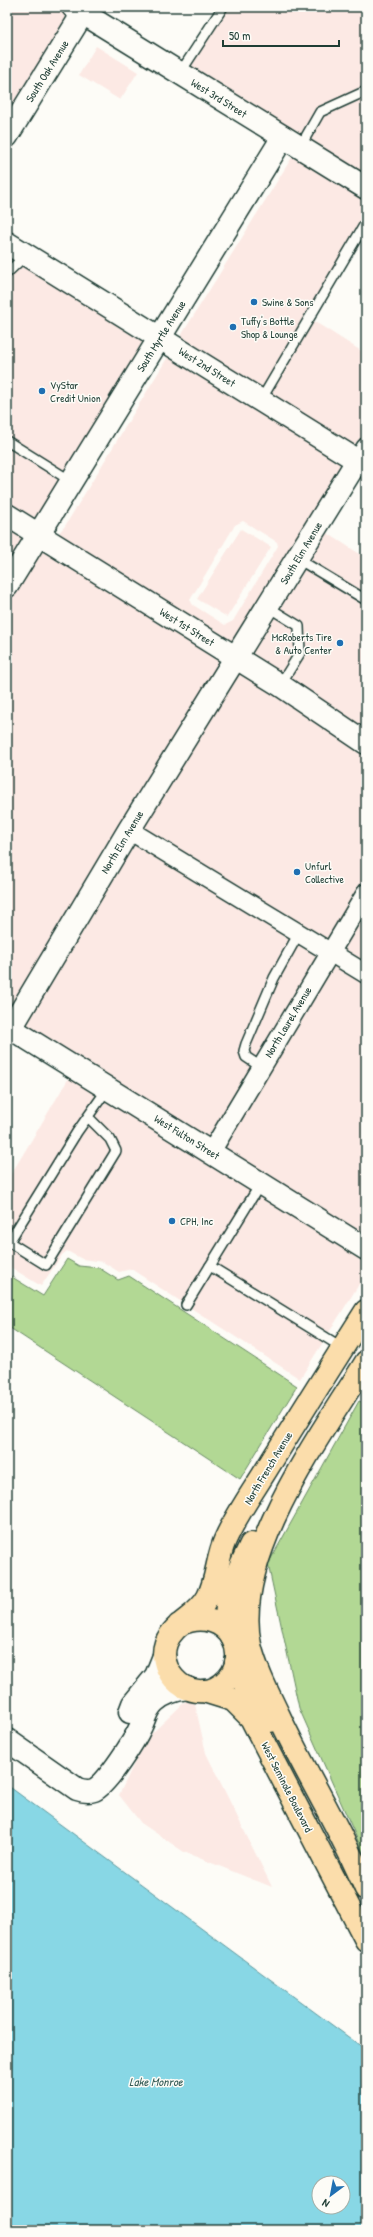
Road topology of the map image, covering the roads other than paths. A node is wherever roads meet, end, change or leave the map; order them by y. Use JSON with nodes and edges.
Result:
{"nodes":[{"id":1,"x":223,"y":7,"type":"edge"},
{"id":2,"x":81,"y":9,"type":"edge"},
{"id":3,"x":180,"y":73,"type":"junction"},
{"id":4,"x":366,"y":91,"type":"edge"},
{"id":5,"x":7,"y":136,"type":"edge"},
{"id":6,"x":291,"y":142,"type":"junction"},
{"id":7,"x":366,"y":188,"type":"edge"},
{"id":8,"x":366,"y":222,"type":"edge"},
{"id":9,"x":7,"y":243,"type":"edge"},
{"id":10,"x":26,"y":254,"type":"junction"},
{"id":11,"x":7,"y":273,"type":"edge"},
{"id":12,"x":160,"y":337,"type":"junction"},
{"id":13,"x":260,"y":401,"type":"junction"},
{"id":14,"x":7,"y":441,"type":"edge"},
{"id":15,"x":363,"y":458,"type":"edge"},
{"id":16,"x":71,"y":481,"type":"junction"},
{"id":17,"x":7,"y":515,"type":"edge"},
{"id":18,"x":39,"y":534,"type":"junction"},
{"id":19,"x":298,"y":559,"type":"junction"},
{"id":20,"x":7,"y":586,"type":"edge"},
{"id":21,"x":366,"y":600,"type":"edge"},
{"id":22,"x":268,"y":607,"type":"junction"},
{"id":23,"x":237,"y":658,"type":"junction"},
{"id":24,"x":280,"y":685,"type":"junction"},
{"id":25,"x":366,"y":743,"type":"edge"},
{"id":26,"x":129,"y":830,"type":"junction"},
{"id":27,"x":366,"y":893,"type":"edge"},
{"id":28,"x":299,"y":933,"type":"junction"},
{"id":29,"x":330,"y":952,"type":"junction"},
{"id":30,"x":366,"y":974,"type":"edge"},
{"id":31,"x":9,"y":1027,"type":"edge"},
{"id":32,"x":261,"y":1067,"type":"junction"},
{"id":33,"x":108,"y":1088,"type":"junction"},
{"id":34,"x":88,"y":1117,"type":"junction"},
{"id":35,"x":211,"y":1152,"type":"junction"},
{"id":36,"x":261,"y":1183,"type":"junction"},
{"id":37,"x":366,"y":1249,"type":"edge"},
{"id":38,"x":210,"y":1266,"type":"junction"},
{"id":39,"x":186,"y":1305,"type":"dead end"},
{"id":40,"x":366,"y":1311,"type":"edge"},
{"id":41,"x":343,"y":1348,"type":"junction"},
{"id":42,"x":366,"y":1362,"type":"edge"},
{"id":43,"x":179,"y":1626,"type":"junction"},
{"id":44,"x":241,"y":1641,"type":"junction"},
{"id":45,"x":164,"y":1656,"type":"junction"},
{"id":46,"x":236,"y":1662,"type":"junction"},
{"id":47,"x":195,"y":1690,"type":"junction"},
{"id":48,"x":7,"y":1740,"type":"edge"},
{"id":49,"x":114,"y":1769,"type":"junction"},
{"id":50,"x":364,"y":1884,"type":"edge"},
{"id":51,"x":358,"y":1907,"type":"edge"},
{"id":52,"x":366,"y":1938,"type":"edge"}],
"edges":[{"from":1,"to":3,"type":"lane"},
{"from":2,"to":3,"type":"street","name":"West 3rd Street"},
{"from":2,"to":5,"type":"street","name":"South Oak Avenue"},
{"from":3,"to":6,"type":"street","name":"West 3rd Street"},
{"from":4,"to":6,"type":"lane"},
{"from":6,"to":7,"type":"street","name":"West 3rd Street"},
{"from":6,"to":12,"type":"street","name":"South Myrtle Avenue"},
{"from":8,"to":13,"type":"lane"},
{"from":9,"to":10,"type":"street","name":"West 2nd Street"},
{"from":10,"to":11,"type":"lane"},
{"from":10,"to":12,"type":"street","name":"West 2nd Street"},
{"from":12,"to":13,"type":"street","name":"West 2nd Street"},
{"from":12,"to":16,"type":"street","name":"South Myrtle Avenue"},
{"from":13,"to":15,"type":"street","name":"West 2nd Street"},
{"from":14,"to":16,"type":"lane"},
{"from":15,"to":19,"type":"street","name":"South Elm Avenue"},
{"from":16,"to":18,"type":"street","name":"South Myrtle Avenue"},
{"from":17,"to":18,"type":"street","name":"West 1st Street"},
{"from":18,"to":20,"type":"street","name":"South Myrtle Avenue"},
{"from":18,"to":23,"type":"street","name":"West 1st Street"},
{"from":19,"to":21,"type":"lane"},
{"from":19,"to":22,"type":"street","name":"South Elm Avenue"},
{"from":22,"to":23,"type":"street","name":"South Elm Avenue"},
{"from":22,"to":24,"type":"lane"},
{"from":23,"to":24,"type":"street","name":"West 1st Street"},
{"from":23,"to":26,"type":"street","name":"North Elm Avenue"},
{"from":24,"to":25,"type":"street","name":"West 1st Street"},
{"from":26,"to":28,"type":"street"},
{"from":26,"to":31,"type":"street","name":"North Elm Avenue"},
{"from":27,"to":29,"type":"street","name":"North Laurel Avenue"},
{"from":28,"to":29,"type":"street"},
{"from":28,"to":32,"type":"lane"},
{"from":29,"to":30,"type":"street"},
{"from":29,"to":32,"type":"street","name":"North Laurel Avenue"},
{"from":31,"to":33,"type":"street","name":"West Fulton Street"},
{"from":32,"to":35,"type":"street","name":"North Laurel Avenue"},
{"from":33,"to":34,"type":"lane"},
{"from":33,"to":35,"type":"street","name":"West Fulton Street"},
{"from":34,"to":34,"type":"lane"},
{"from":35,"to":36,"type":"street","name":"West Fulton Street"},
{"from":36,"to":37,"type":"street","name":"West Fulton Street"},
{"from":36,"to":38,"type":"lane"},
{"from":38,"to":39,"type":"lane"},
{"from":38,"to":41,"type":"lane"},
{"from":40,"to":41,"type":"main road","name":"North French Avenue"},
{"from":41,"to":43,"type":"main road","name":"North French Avenue"},
{"from":42,"to":44,"type":"main road"},
{"from":43,"to":44,"type":"main road"},
{"from":43,"to":45,"type":"main road","name":"North French Avenue"},
{"from":44,"to":46,"type":"main road"},
{"from":44,"to":50,"type":"main road","name":"West Seminole Boulevard"},
{"from":45,"to":47,"type":"main road"},
{"from":45,"to":49,"type":"street","name":"North French Avenue"},
{"from":46,"to":47,"type":"main road","name":"North French Avenue"},
{"from":46,"to":50,"type":"main road","name":"West Seminole Boulevard"},
{"from":47,"to":49,"type":"street","name":"North French Avenue"},
{"from":47,"to":51,"type":"main road","name":"West Seminole Boulevard"},
{"from":48,"to":49,"type":"street","name":"North French Avenue"},
{"from":51,"to":52,"type":"main road","name":"West Seminole Boulevard"}]}
